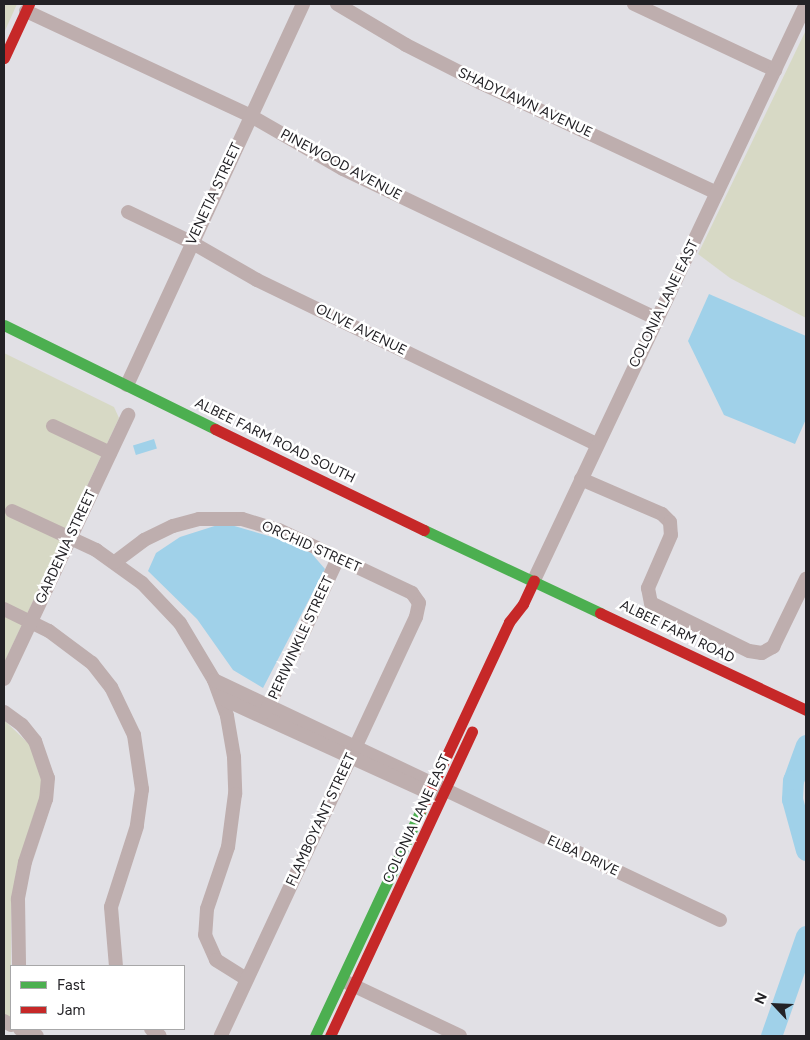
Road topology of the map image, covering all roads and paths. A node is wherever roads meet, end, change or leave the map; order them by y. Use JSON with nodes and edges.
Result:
{"nodes":[{"id":1,"x":303,"y":4,"type":"edge"},
{"id":2,"x":337,"y":4,"type":"edge"},
{"id":3,"x":634,"y":4,"type":"edge"},
{"id":4,"x":806,"y":4,"type":"edge"},
{"id":5,"x":28,"y":7,"type":"edge"},
{"id":6,"x":4,"y":58,"type":"edge"},
{"id":7,"x":774,"y":70,"type":"junction"},
{"id":8,"x":251,"y":116,"type":"junction"},
{"id":9,"x":717,"y":193,"type":"junction"},
{"id":10,"x":128,"y":212,"type":"dead end"},
{"id":11,"x":191,"y":242,"type":"junction"},
{"id":12,"x":657,"y":320,"type":"junction"},
{"id":13,"x":4,"y":325,"type":"edge"},
{"id":14,"x":127,"y":385,"type":"junction"},
{"id":15,"x":128,"y":415,"type":"dead end"},
{"id":16,"x":53,"y":426,"type":"dead end"},
{"id":17,"x":596,"y":444,"type":"junction"},
{"id":18,"x":110,"y":453,"type":"junction"},
{"id":19,"x":581,"y":479,"type":"junction"},
{"id":20,"x":12,"y":511,"type":"dead end"},
{"id":21,"x":70,"y":537,"type":"junction"},
{"id":22,"x":338,"y":558,"type":"junction"},
{"id":23,"x":115,"y":562,"type":"junction"},
{"id":24,"x":806,"y":579,"type":"edge"},
{"id":25,"x":534,"y":580,"type":"junction"},
{"id":26,"x":419,"y":603,"type":"joint"},
{"id":27,"x":523,"y":604,"type":"junction"},
{"id":28,"x":4,"y":609,"type":"edge"},
{"id":29,"x":31,"y":622,"type":"junction"},
{"id":30,"x":4,"y":680,"type":"edge"},
{"id":31,"x":214,"y":680,"type":"junction"},
{"id":32,"x":490,"y":692,"type":"dead end"},
{"id":33,"x":222,"y":698,"type":"junction"},
{"id":34,"x":806,"y":710,"type":"edge"},
{"id":35,"x":4,"y":712,"type":"edge"},
{"id":36,"x":267,"y":712,"type":"junction"},
{"id":37,"x":478,"y":720,"type":"dead end"},
{"id":38,"x":353,"y":751,"type":"junction"},
{"id":39,"x":431,"y":787,"type":"junction"},
{"id":40,"x":446,"y":792,"type":"junction"},
{"id":41,"x":720,"y":920,"type":"dead end"},
{"id":42,"x":19,"y":965,"type":"edge"},
{"id":43,"x":116,"y":965,"type":"edge"},
{"id":44,"x":247,"y":979,"type":"junction"},
{"id":45,"x":341,"y":980,"type":"junction"},
{"id":46,"x":354,"y":986,"type":"junction"},
{"id":47,"x":22,"y":1030,"type":"edge"},
{"id":48,"x":37,"y":1036,"type":"edge"},
{"id":49,"x":221,"y":1036,"type":"edge"},
{"id":50,"x":315,"y":1036,"type":"edge"},
{"id":51,"x":330,"y":1036,"type":"edge"},
{"id":52,"x":460,"y":1036,"type":"edge"}],
"edges":[{"from":1,"to":8,"type":"street","name":"VENETIA STREET"},
{"from":2,"to":9,"type":"street","name":"SHADYLAWN AVENUE"},
{"from":3,"to":7,"type":"street"},
{"from":4,"to":7,"type":"street","name":"COLONIA LANE EAST"},
{"from":5,"to":6,"type":"street"},
{"from":5,"to":8,"type":"street","name":"PINEWOOD AVENUE"},
{"from":7,"to":9,"type":"street","name":"COLONIA LANE EAST"},
{"from":8,"to":11,"type":"street","name":"VENETIA STREET"},
{"from":8,"to":12,"type":"street","name":"PINEWOOD AVENUE"},
{"from":9,"to":12,"type":"street","name":"COLONIA LANE EAST"},
{"from":10,"to":11,"type":"street","name":"OLIVE AVENUE"},
{"from":11,"to":14,"type":"street","name":"VENETIA STREET"},
{"from":11,"to":17,"type":"street","name":"OLIVE AVENUE"},
{"from":12,"to":17,"type":"street","name":"COLONIA LANE EAST"},
{"from":13,"to":14,"type":"street","name":"ALBEE FARM ROAD SOUTH"},
{"from":14,"to":25,"type":"street","name":"ALBEE FARM ROAD SOUTH"},
{"from":15,"to":18,"type":"street","name":"GARDENIA STREET"},
{"from":16,"to":18,"type":"street"},
{"from":17,"to":19,"type":"street","name":"COLONIA LANE EAST"},
{"from":18,"to":21,"type":"street","name":"GARDENIA STREET"},
{"from":19,"to":24,"type":"street"},
{"from":19,"to":25,"type":"street","name":"COLONIA LANE EAST"},
{"from":20,"to":21,"type":"street"},
{"from":21,"to":23,"type":"street"},
{"from":21,"to":29,"type":"street","name":"GARDENIA STREET"},
{"from":22,"to":23,"type":"street","name":"ORCHID STREET"},
{"from":22,"to":26,"type":"street","name":"ORCHID STREET"},
{"from":22,"to":36,"type":"street","name":"PERIWINKLE STREET"},
{"from":23,"to":31,"type":"street"},
{"from":25,"to":27,"type":"street","name":"COLONIA LANE EAST"},
{"from":25,"to":34,"type":"street","name":"ALBEE FARM ROAD"},
{"from":26,"to":38,"type":"street","name":"FLAMBOYANT STREET"},
{"from":27,"to":32,"type":"street","name":"COLONIA LANE EAST"},
{"from":27,"to":39,"type":"street","name":"COLONIA LANE EAST"},
{"from":28,"to":29,"type":"street"},
{"from":29,"to":30,"type":"street","name":"GARDENIA STREET"},
{"from":29,"to":43,"type":"street"},
{"from":31,"to":33,"type":"street"},
{"from":31,"to":36,"type":"street"},
{"from":33,"to":36,"type":"street"},
{"from":33,"to":44,"type":"street"},
{"from":35,"to":42,"type":"street"},
{"from":36,"to":38,"type":"street","name":"ELBA DRIVE"},
{"from":37,"to":40,"type":"street","name":"COLONIA LANE EAST"},
{"from":38,"to":39,"type":"street","name":"ELBA DRIVE"},
{"from":38,"to":44,"type":"street","name":"FLAMBOYANT STREET"},
{"from":39,"to":40,"type":"street","name":"ELBA DRIVE"},
{"from":39,"to":45,"type":"street","name":"COLONIA LANE EAST"},
{"from":40,"to":41,"type":"street","name":"ELBA DRIVE"},
{"from":40,"to":46,"type":"street","name":"COLONIA LANE EAST"},
{"from":44,"to":49,"type":"street","name":"FLAMBOYANT STREET"},
{"from":45,"to":46,"type":"street"},
{"from":45,"to":50,"type":"street","name":"COLONIA LANE EAST"},
{"from":46,"to":51,"type":"street","name":"COLONIA LANE EAST"},
{"from":46,"to":52,"type":"street"},
{"from":47,"to":48,"type":"street"}]}
